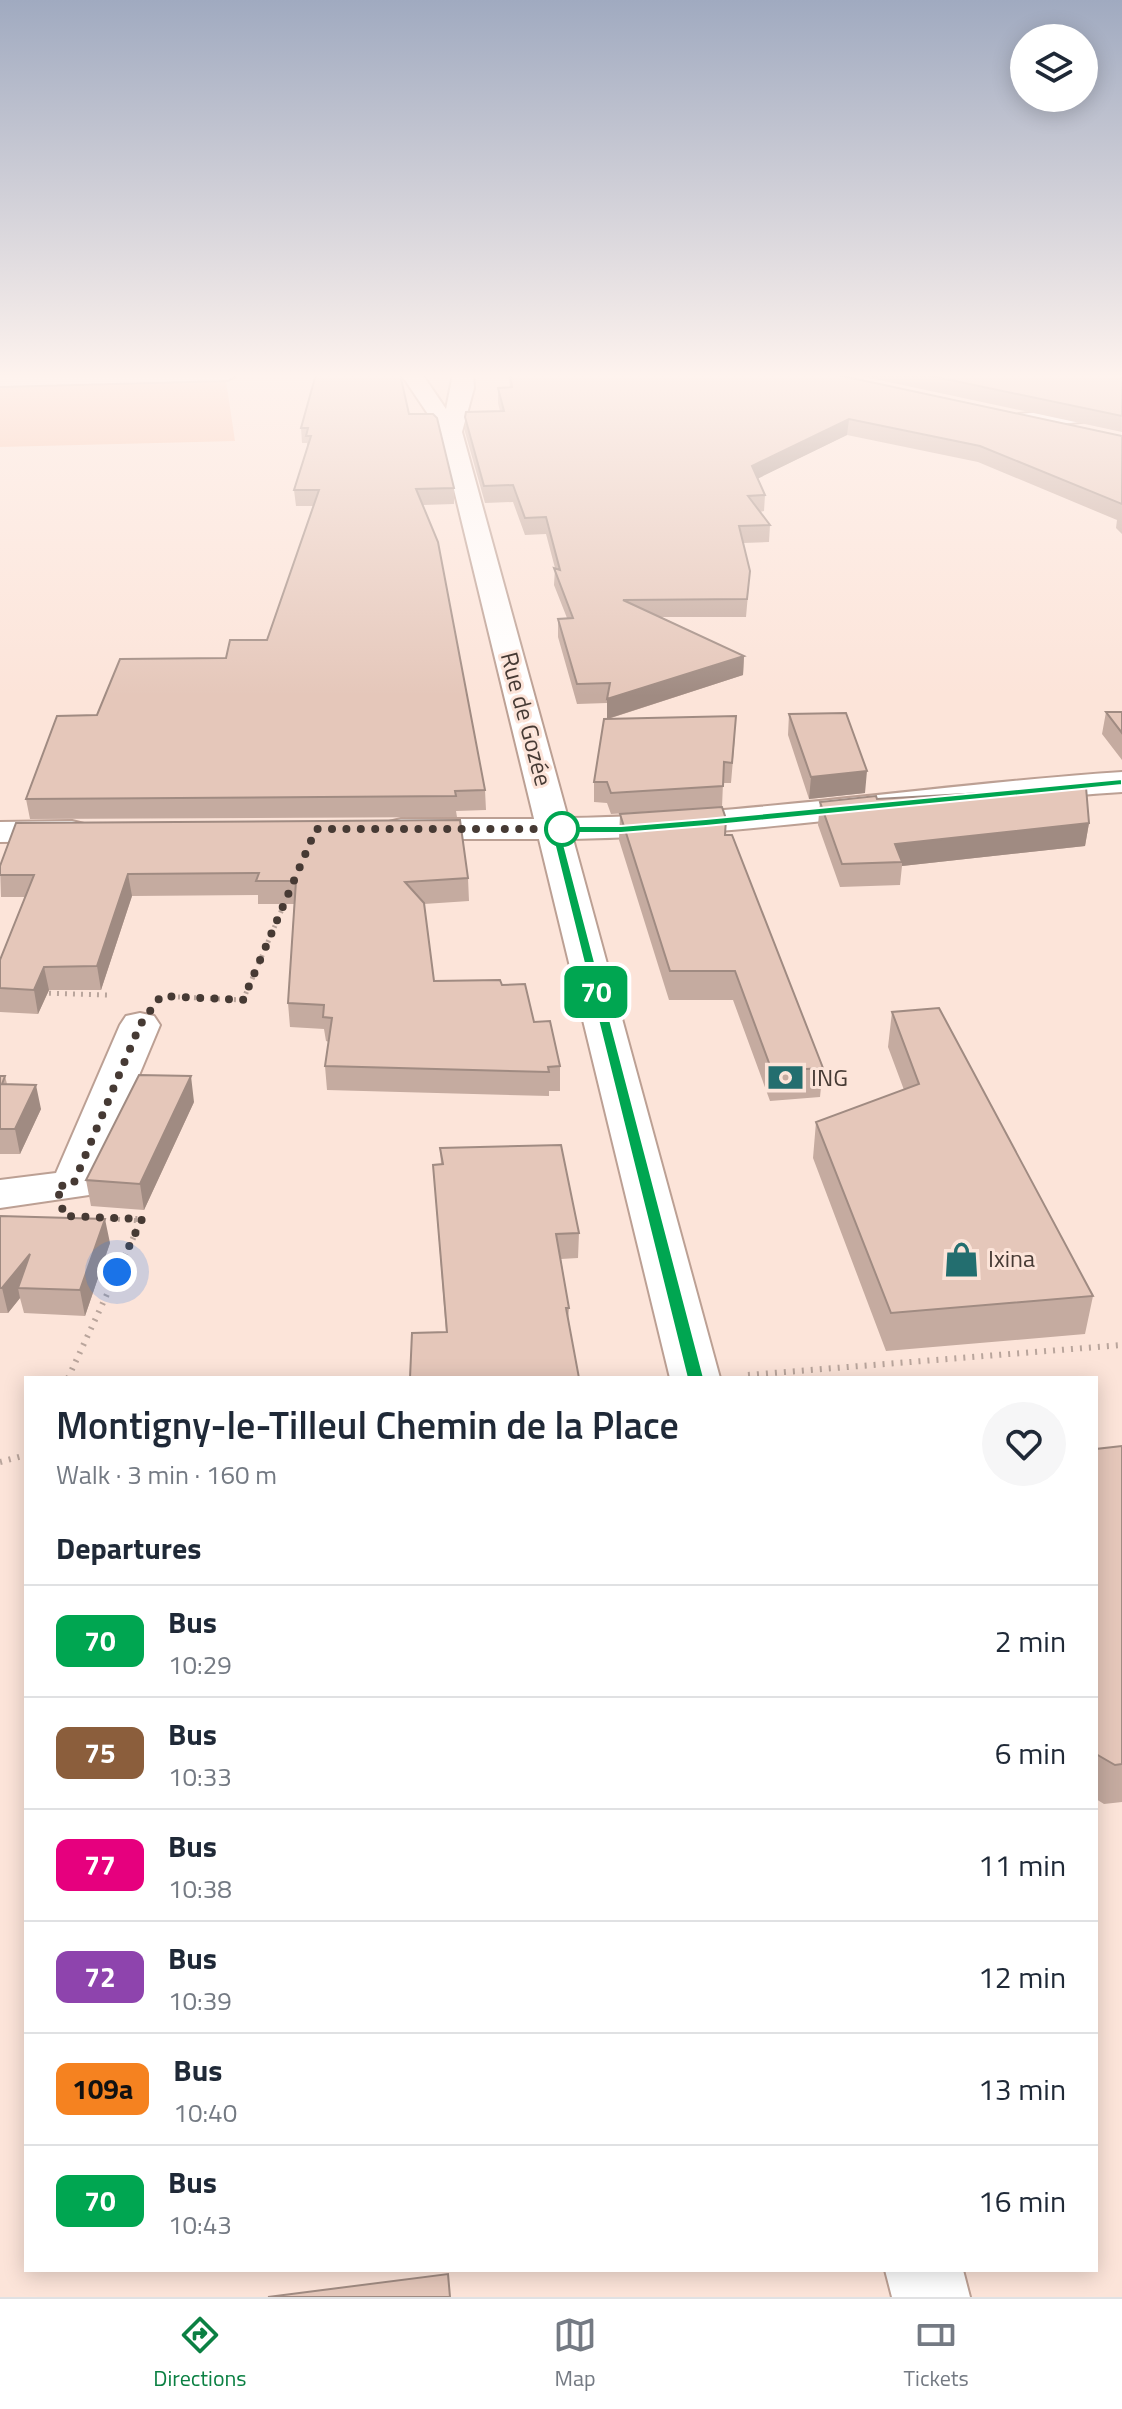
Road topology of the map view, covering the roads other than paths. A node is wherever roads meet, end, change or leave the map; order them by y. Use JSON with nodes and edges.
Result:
{"nodes":[{"id":1,"x":464,"y":481,"type":"edge"},
{"id":2,"x":1122,"y":782,"type":"edge"},
{"id":3,"x":363,"y":829,"type":"edge"},
{"id":4,"x":554,"y":829,"type":"junction"},
{"id":5,"x":106,"y":831,"type":"edge"},
{"id":6,"x":0,"y":832,"type":"edge"},
{"id":7,"x":150,"y":1010,"type":"road end"},
{"id":8,"x":0,"y":1194,"type":"edge"},
{"id":9,"x":694,"y":1376,"type":"edge"},
{"id":10,"x":925,"y":2272,"type":"edge"},
{"id":11,"x":931,"y":2297,"type":"edge"}],
"edges":[{"from":1,"to":4,"type":"main road","name":"Rue de Gozée"},
{"from":2,"to":4,"type":"main road"},
{"from":3,"to":4,"type":"main road"},
{"from":4,"to":9,"type":"main road","name":"Rue de Gozée"},
{"from":5,"to":6,"type":"main road"},
{"from":7,"to":8,"type":"main road"},
{"from":10,"to":11,"type":"main road"}]}
